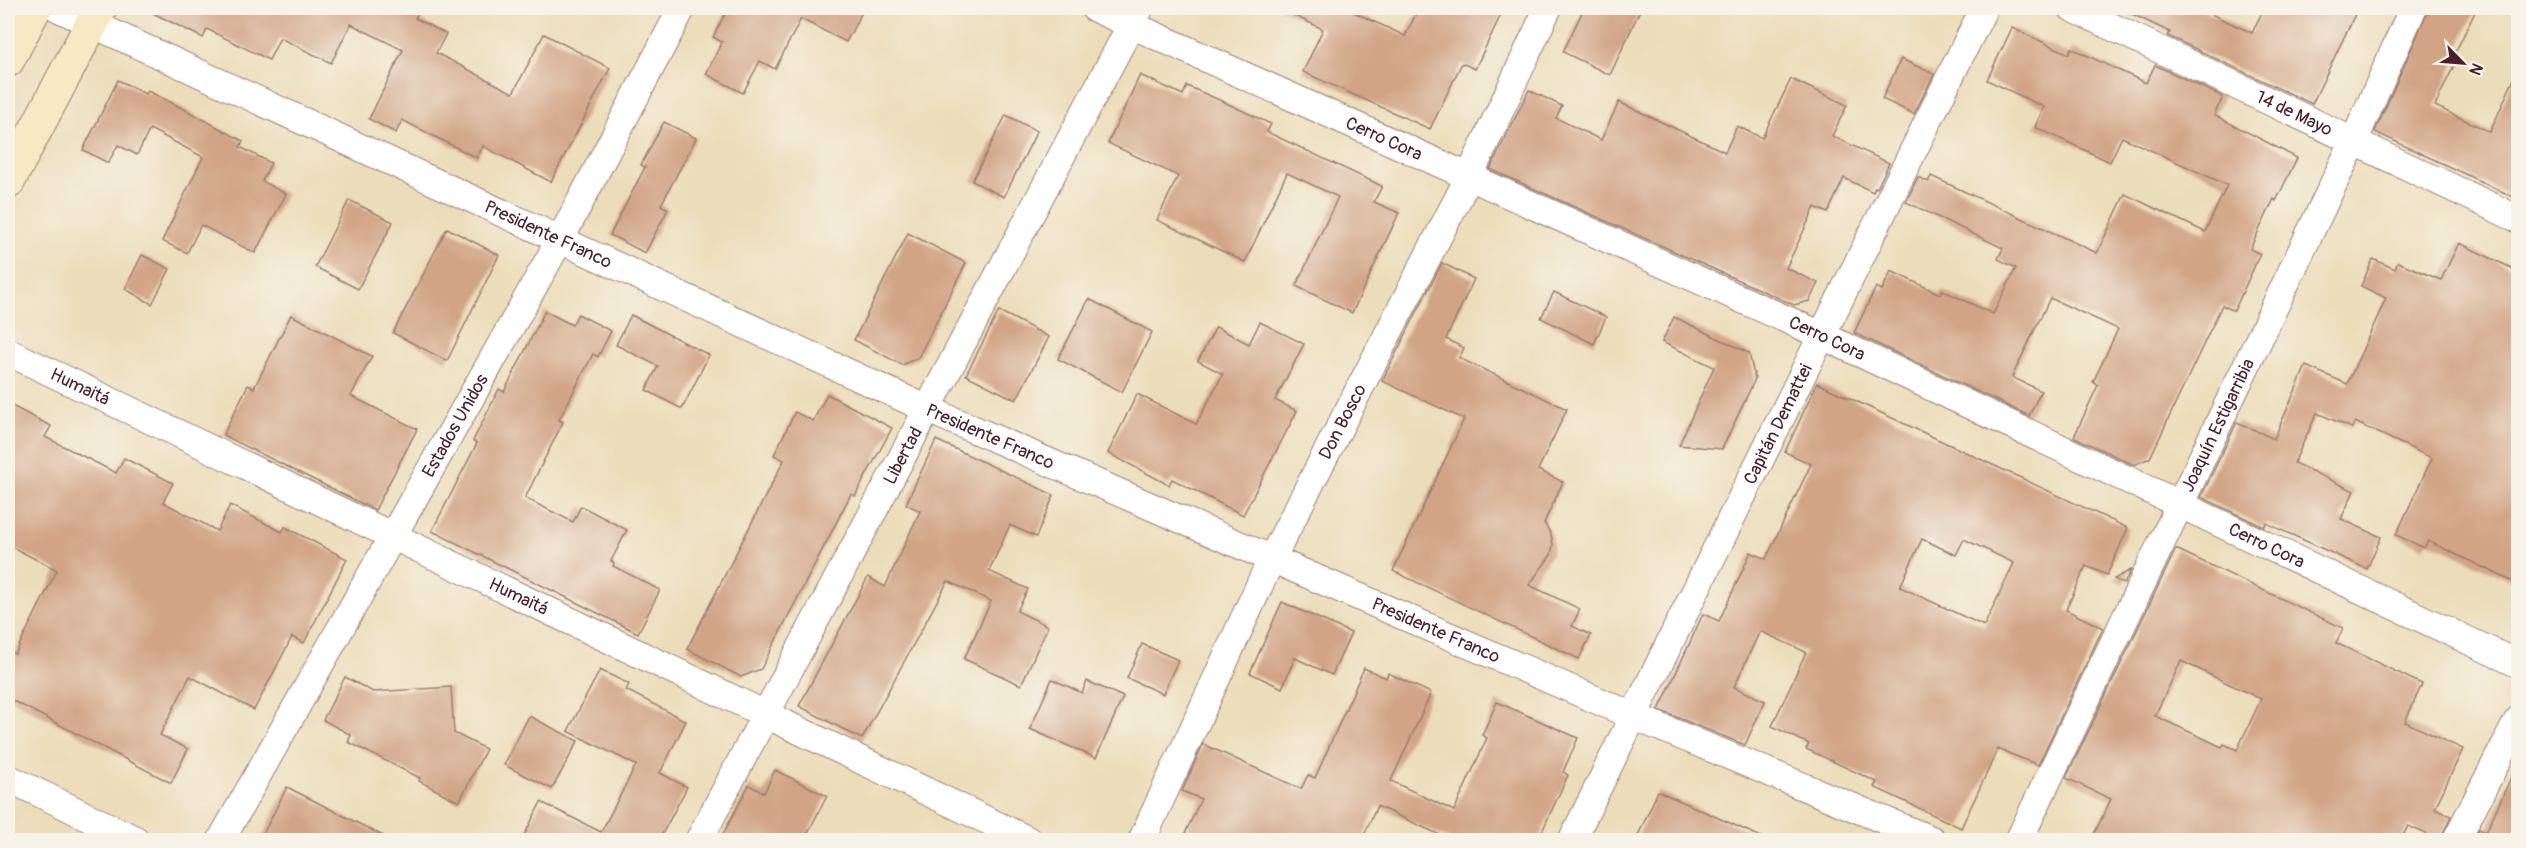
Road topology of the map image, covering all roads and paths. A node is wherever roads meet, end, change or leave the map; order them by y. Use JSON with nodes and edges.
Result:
{"nodes":[{"id":1,"x":35,"y":8,"type":"edge"},
{"id":2,"x":58,"y":8,"type":"edge"},
{"id":3,"x":682,"y":8,"type":"edge"},
{"id":4,"x":1095,"y":8,"type":"edge"},
{"id":5,"x":1548,"y":8,"type":"edge"},
{"id":6,"x":1984,"y":8,"type":"edge"},
{"id":7,"x":2072,"y":8,"type":"edge"},
{"id":8,"x":2413,"y":8,"type":"edge"},
{"id":9,"x":96,"y":14,"type":"edge"},
{"id":10,"x":1135,"y":16,"type":"edge"},
{"id":11,"x":8,"y":60,"type":"edge"},
{"id":12,"x":2354,"y":141,"type":"junction"},
{"id":13,"x":1469,"y":177,"type":"junction"},
{"id":14,"x":8,"y":182,"type":"edge"},
{"id":15,"x":2518,"y":219,"type":"edge"},
{"id":16,"x":561,"y":238,"type":"junction"},
{"id":17,"x":1821,"y":335,"type":"junction"},
{"id":18,"x":8,"y":352,"type":"edge"},
{"id":19,"x":927,"y":409,"type":"junction"},
{"id":20,"x":2179,"y":504,"type":"junction"},
{"id":21,"x":393,"y":537,"type":"junction"},
{"id":22,"x":1272,"y":558,"type":"junction"},
{"id":23,"x":2518,"y":664,"type":"edge"},
{"id":24,"x":764,"y":715,"type":"junction"},
{"id":25,"x":1634,"y":716,"type":"junction"},
{"id":26,"x":2518,"y":720,"type":"edge"},
{"id":27,"x":8,"y":778,"type":"edge"},
{"id":28,"x":136,"y":840,"type":"edge"},
{"id":29,"x":221,"y":840,"type":"edge"},
{"id":30,"x":699,"y":840,"type":"edge"},
{"id":31,"x":1028,"y":840,"type":"edge"},
{"id":32,"x":1142,"y":840,"type":"edge"},
{"id":33,"x":1572,"y":840,"type":"edge"},
{"id":34,"x":1932,"y":840,"type":"edge"},
{"id":35,"x":2019,"y":840,"type":"edge"},
{"id":36,"x":2456,"y":840,"type":"edge"}],
"edges":[{"from":1,"to":11,"type":"main road"},
{"from":2,"to":9,"type":"street","name":"Presidente Franco"},
{"from":3,"to":16,"type":"street","name":"Estados Unidos"},
{"from":4,"to":10,"type":"street","name":"Cerro Cora"},
{"from":5,"to":13,"type":"street","name":"Don Bosco"},
{"from":6,"to":17,"type":"street","name":"Capitán Demattei"},
{"from":7,"to":12,"type":"street","name":"14 de Mayo"},
{"from":8,"to":12,"type":"street","name":"Joaquín Estigarribia"},
{"from":9,"to":14,"type":"main road"},
{"from":9,"to":16,"type":"street","name":"Presidente Franco"},
{"from":10,"to":13,"type":"street","name":"Cerro Cora"},
{"from":10,"to":19,"type":"street","name":"Libertad"},
{"from":12,"to":15,"type":"street","name":"14 de Mayo"},
{"from":12,"to":20,"type":"street","name":"Joaquín Estigarribia"},
{"from":13,"to":17,"type":"street","name":"Cerro Cora"},
{"from":13,"to":22,"type":"street","name":"Don Bosco"},
{"from":16,"to":19,"type":"street","name":"Presidente Franco"},
{"from":16,"to":21,"type":"street","name":"Estados Unidos"},
{"from":17,"to":20,"type":"street","name":"Cerro Cora"},
{"from":17,"to":25,"type":"street","name":"Capitán Demattei"},
{"from":18,"to":21,"type":"street","name":"Humaitá"},
{"from":19,"to":22,"type":"street","name":"Presidente Franco"},
{"from":19,"to":24,"type":"street","name":"Libertad"},
{"from":20,"to":23,"type":"street","name":"Cerro Cora"},
{"from":20,"to":35,"type":"street","name":"Joaquín Estigarribia"},
{"from":21,"to":24,"type":"street","name":"Humaitá"},
{"from":21,"to":29,"type":"street","name":"Estados Unidos"},
{"from":22,"to":25,"type":"street","name":"Presidente Franco"},
{"from":22,"to":32,"type":"street","name":"Don Bosco"},
{"from":24,"to":30,"type":"street","name":"Libertad"},
{"from":24,"to":31,"type":"street","name":"Humaitá"},
{"from":25,"to":33,"type":"street","name":"Capitán Demattei"},
{"from":25,"to":34,"type":"street","name":"Presidente Franco"},
{"from":26,"to":36,"type":"street"},
{"from":27,"to":28,"type":"street"}]}
